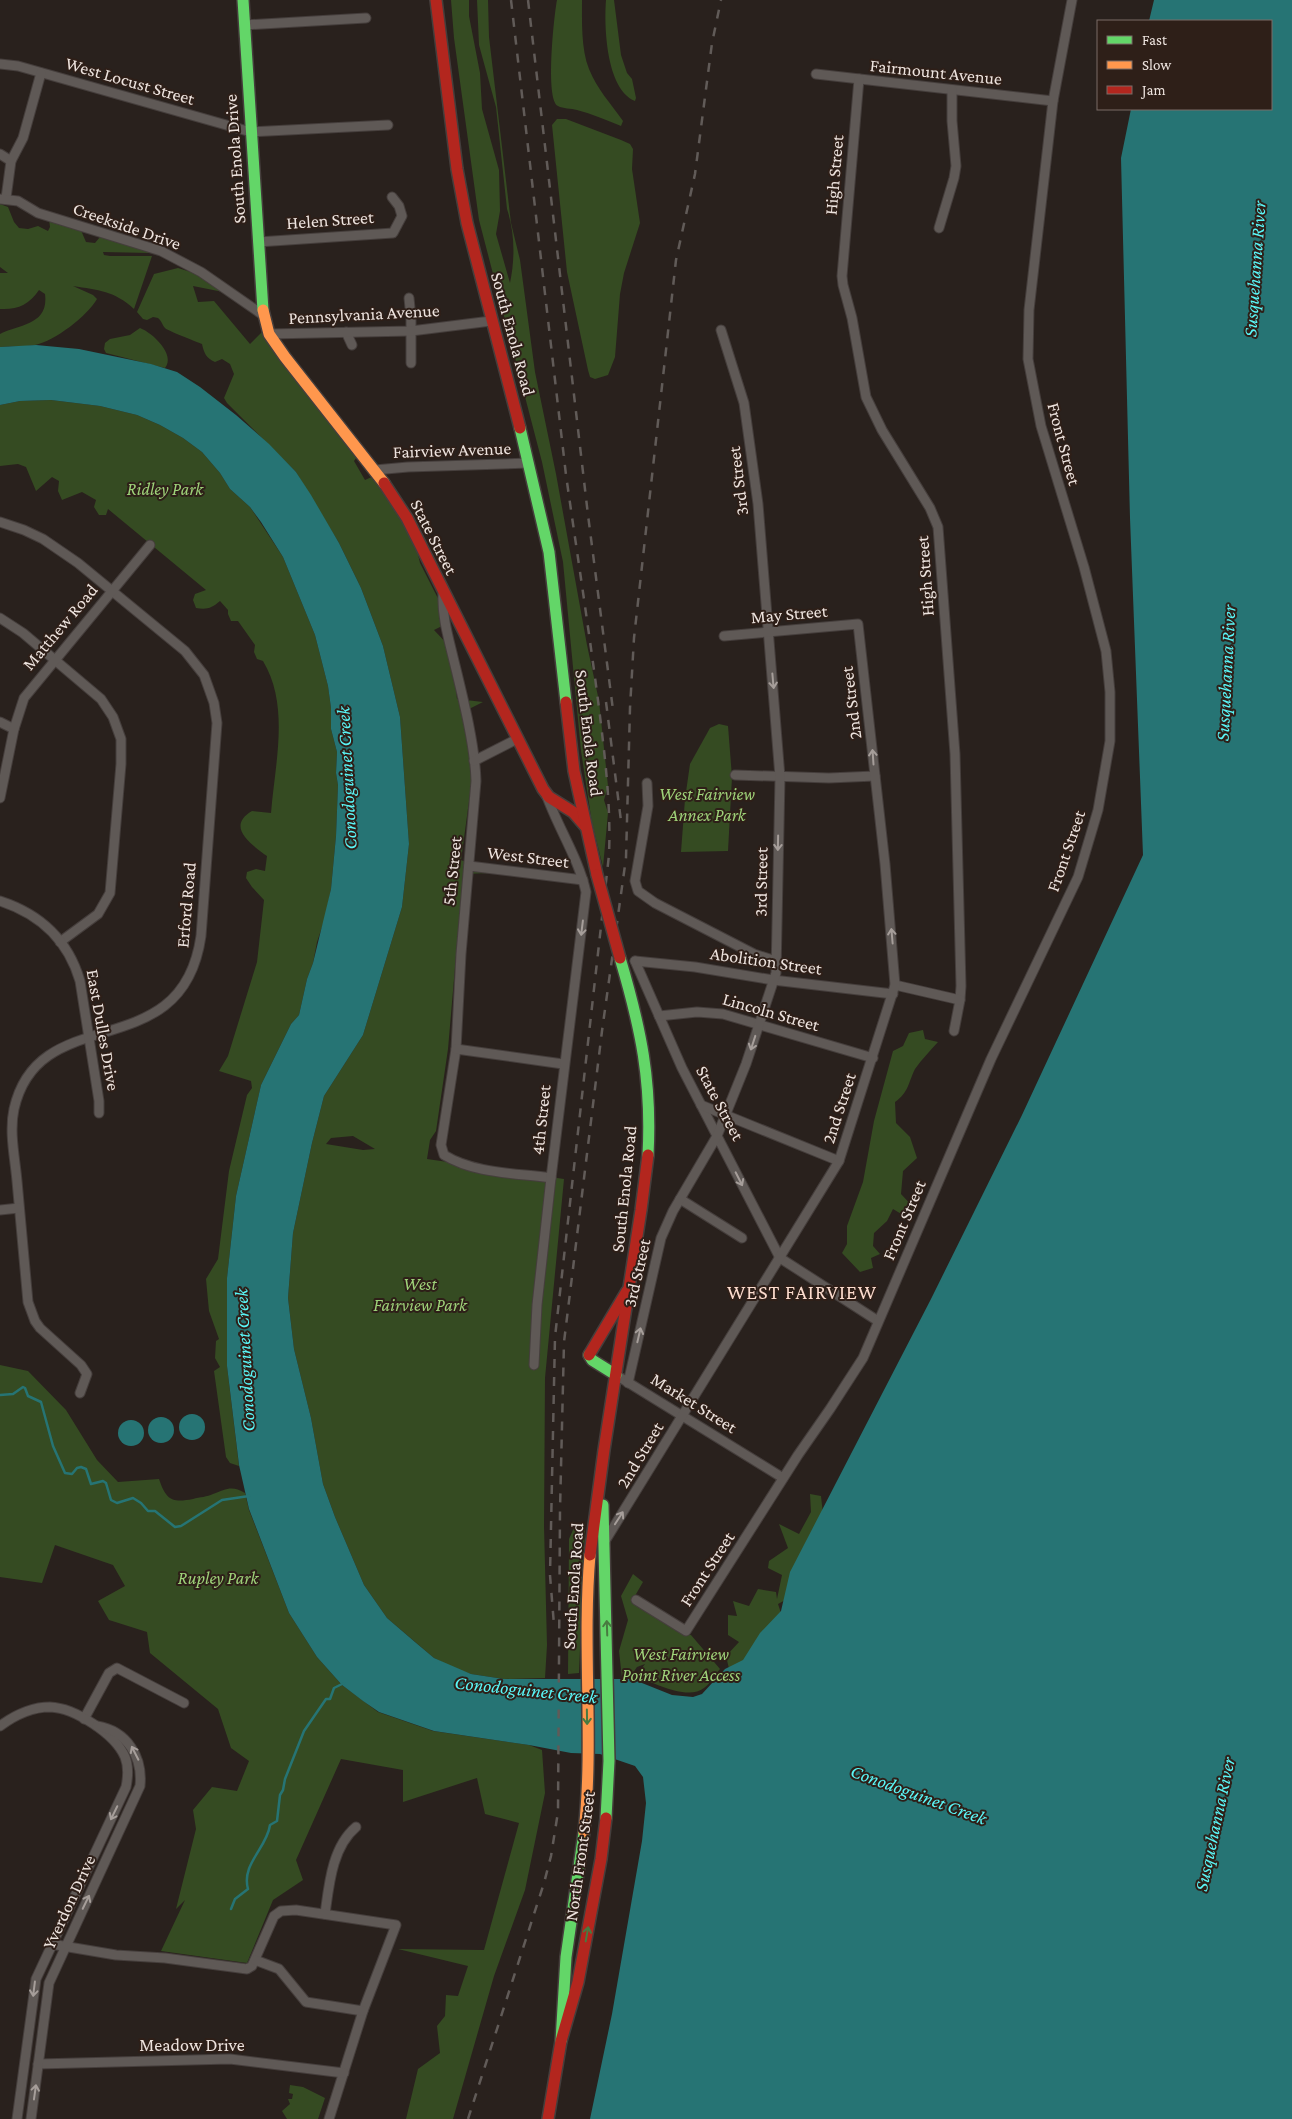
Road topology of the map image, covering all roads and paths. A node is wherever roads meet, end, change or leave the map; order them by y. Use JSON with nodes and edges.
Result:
{"nodes":[{"id":1,"x":436,"y":0,"type":"edge"},
{"id":2,"x":1072,"y":0,"type":"edge"},
{"id":3,"x":241,"y":1,"type":"edge"},
{"id":4,"x":366,"y":18,"type":"dead end"},
{"id":5,"x":244,"y":25,"type":"junction"},
{"id":6,"x":0,"y":64,"type":"edge"},
{"id":7,"x":41,"y":72,"type":"junction"},
{"id":8,"x":816,"y":74,"type":"dead end"},
{"id":9,"x":859,"y":80,"type":"junction"},
{"id":10,"x":952,"y":90,"type":"junction"},
{"id":11,"x":1053,"y":101,"type":"junction"},
{"id":12,"x":388,"y":125,"type":"dead end"},
{"id":13,"x":251,"y":132,"type":"junction"},
{"id":14,"x":0,"y":154,"type":"edge"},
{"id":15,"x":11,"y":161,"type":"junction"},
{"id":16,"x":392,"y":197,"type":"dead end"},
{"id":17,"x":3,"y":198,"type":"edge"},
{"id":18,"x":939,"y":228,"type":"dead end"},
{"id":19,"x":258,"y":242,"type":"junction"},
{"id":20,"x":409,"y":298,"type":"dead end"},
{"id":21,"x":263,"y":315,"type":"junction"},
{"id":22,"x":491,"y":320,"type":"junction"},
{"id":23,"x":720,"y":330,"type":"dead end"},
{"id":24,"x":411,"y":331,"type":"junction"},
{"id":25,"x":346,"y":332,"type":"junction"},
{"id":26,"x":269,"y":334,"type":"junction"},
{"id":27,"x":352,"y":345,"type":"dead end"},
{"id":28,"x":411,"y":362,"type":"dead end"},
{"id":29,"x":529,"y":463,"type":"junction"},
{"id":30,"x":375,"y":470,"type":"junction"},
{"id":31,"x":0,"y":522,"type":"edge"},
{"id":32,"x":150,"y":545,"type":"dead end"},
{"id":33,"x":112,"y":591,"type":"junction"},
{"id":34,"x":443,"y":593,"type":"junction"},
{"id":35,"x":0,"y":618,"type":"edge"},
{"id":36,"x":858,"y":624,"type":"joint"},
{"id":37,"x":769,"y":632,"type":"junction"},
{"id":38,"x":724,"y":636,"type":"dead end"},
{"id":39,"x":55,"y":660,"type":"junction"},
{"id":40,"x":0,"y":722,"type":"edge"},
{"id":41,"x":14,"y":729,"type":"junction"},
{"id":42,"x":517,"y":739,"type":"junction"},
{"id":43,"x":474,"y":761,"type":"junction"},
{"id":44,"x":735,"y":775,"type":"dead end"},
{"id":45,"x":875,"y":776,"type":"junction"},
{"id":46,"x":780,"y":777,"type":"junction"},
{"id":47,"x":647,"y":783,"type":"dead end"},
{"id":48,"x":550,"y":796,"type":"junction"},
{"id":49,"x":0,"y":798,"type":"edge"},
{"id":50,"x":579,"y":800,"type":"junction"},
{"id":51,"x":584,"y":826,"type":"junction"},
{"id":52,"x":469,"y":866,"type":"junction"},
{"id":53,"x":583,"y":880,"type":"junction"},
{"id":54,"x":0,"y":901,"type":"edge"},
{"id":55,"x":60,"y":942,"type":"junction"},
{"id":56,"x":635,"y":961,"type":"joint"},
{"id":57,"x":776,"y":961,"type":"junction"},
{"id":58,"x":773,"y":980,"type":"junction"},
{"id":59,"x":894,"y":989,"type":"junction"},
{"id":60,"x":960,"y":1000,"type":"junction"},
{"id":61,"x":659,"y":1016,"type":"junction"},
{"id":62,"x":759,"y":1024,"type":"junction"},
{"id":63,"x":954,"y":1031,"type":"dead end"},
{"id":64,"x":88,"y":1037,"type":"junction"},
{"id":65,"x":456,"y":1049,"type":"junction"},
{"id":66,"x":873,"y":1058,"type":"junction"},
{"id":67,"x":563,"y":1064,"type":"junction"},
{"id":68,"x":701,"y":1105,"type":"junction"},
{"id":69,"x":99,"y":1113,"type":"dead end"},
{"id":70,"x":726,"y":1115,"type":"junction"},
{"id":71,"x":717,"y":1136,"type":"junction"},
{"id":72,"x":839,"y":1160,"type":"junction"},
{"id":73,"x":551,"y":1178,"type":"junction"},
{"id":74,"x":680,"y":1198,"type":"junction"},
{"id":75,"x":19,"y":1208,"type":"junction"},
{"id":76,"x":0,"y":1210,"type":"edge"},
{"id":77,"x":742,"y":1238,"type":"dead end"},
{"id":78,"x":780,"y":1258,"type":"junction"},
{"id":79,"x":630,"y":1286,"type":"junction"},
{"id":80,"x":878,"y":1321,"type":"junction"},
{"id":81,"x":534,"y":1365,"type":"dead end"},
{"id":82,"x":616,"y":1375,"type":"junction"},
{"id":83,"x":628,"y":1382,"type":"junction"},
{"id":84,"x":80,"y":1393,"type":"dead end"},
{"id":85,"x":682,"y":1416,"type":"junction"},
{"id":86,"x":602,"y":1472,"type":"junction"},
{"id":87,"x":783,"y":1478,"type":"junction"},
{"id":88,"x":605,"y":1541,"type":"junction"},
{"id":89,"x":636,"y":1600,"type":"dead end"},
{"id":90,"x":608,"y":1672,"type":"joint"},
{"id":91,"x":586,"y":1673,"type":"joint"},
{"id":92,"x":184,"y":1703,"type":"dead end"},
{"id":93,"x":84,"y":1719,"type":"junction"},
{"id":94,"x":0,"y":1726,"type":"edge"},
{"id":95,"x":96,"y":1726,"type":"junction"},
{"id":96,"x":356,"y":1828,"type":"dead end"},
{"id":97,"x":325,"y":1914,"type":"junction"},
{"id":98,"x":51,"y":1944,"type":"junction"},
{"id":99,"x":66,"y":1946,"type":"junction"},
{"id":100,"x":255,"y":1960,"type":"junction"},
{"id":101,"x":363,"y":2011,"type":"junction"},
{"id":102,"x":561,"y":2041,"type":"junction"},
{"id":103,"x":38,"y":2064,"type":"junction"},
{"id":104,"x":344,"y":2073,"type":"junction"},
{"id":105,"x":17,"y":2119,"type":"edge"},
{"id":106,"x":31,"y":2119,"type":"edge"},
{"id":107,"x":329,"y":2119,"type":"edge"},
{"id":108,"x":548,"y":2119,"type":"edge"}],
"edges":[{"from":1,"to":22,"type":"main road","name":"South Enola Road"},
{"from":2,"to":11,"type":"street","name":"Front Street"},
{"from":3,"to":5,"type":"main road","name":"South Enola Drive"},
{"from":4,"to":5,"type":"street"},
{"from":5,"to":13,"type":"main road","name":"South Enola Drive"},
{"from":6,"to":7,"type":"street","name":"West Locust Street"},
{"from":7,"to":13,"type":"street","name":"West Locust Street"},
{"from":7,"to":15,"type":"street"},
{"from":8,"to":9,"type":"street","name":"Fairmount Avenue"},
{"from":9,"to":10,"type":"street","name":"Fairmount Avenue"},
{"from":9,"to":60,"type":"street","name":"High Street"},
{"from":10,"to":11,"type":"street","name":"Fairmount Avenue"},
{"from":10,"to":18,"type":"street"},
{"from":11,"to":80,"type":"street","name":"Front Street"},
{"from":12,"to":13,"type":"street","name":"West Locust Street"},
{"from":13,"to":19,"type":"main road","name":"South Enola Drive"},
{"from":14,"to":15,"type":"street"},
{"from":15,"to":17,"type":"street"},
{"from":16,"to":19,"type":"street","name":"Helen Street"},
{"from":17,"to":21,"type":"street","name":"Creekside Drive"},
{"from":19,"to":21,"type":"main road","name":"South Enola Drive"},
{"from":20,"to":24,"type":"street"},
{"from":21,"to":26,"type":"main road","name":"State Street"},
{"from":22,"to":24,"type":"street","name":"Pennsylvania Avenue"},
{"from":22,"to":29,"type":"main road","name":"South Enola Road"},
{"from":23,"to":37,"type":"street","name":"3rd Street"},
{"from":24,"to":25,"type":"street","name":"Pennsylvania Avenue"},
{"from":24,"to":28,"type":"street"},
{"from":25,"to":26,"type":"street","name":"Pennsylvania Avenue"},
{"from":25,"to":27,"type":"street"},
{"from":26,"to":30,"type":"main road","name":"State Street"},
{"from":29,"to":30,"type":"street","name":"Fairview Avenue"},
{"from":29,"to":50,"type":"main road","name":"South Enola Road"},
{"from":30,"to":34,"type":"main road","name":"State Street"},
{"from":31,"to":33,"type":"street","name":"Erford Road"},
{"from":32,"to":33,"type":"street","name":"Matthew Road"},
{"from":33,"to":39,"type":"street","name":"Matthew Road"},
{"from":33,"to":64,"type":"street","name":"Erford Road"},
{"from":34,"to":42,"type":"main road","name":"State Street"},
{"from":34,"to":43,"type":"street","name":"5th Street"},
{"from":35,"to":39,"type":"street"},
{"from":36,"to":37,"type":"street","name":"May Street"},
{"from":45,"to":36,"type":"street","name":"2nd Street","one_way":true},
{"from":37,"to":38,"type":"street","name":"May Street"},
{"from":37,"to":46,"type":"street","name":"3rd Street","one_way":true},
{"from":39,"to":41,"type":"street","name":"Matthew Road"},
{"from":39,"to":55,"type":"street"},
{"from":40,"to":41,"type":"street"},
{"from":41,"to":49,"type":"street","name":"Matthew Road"},
{"from":42,"to":43,"type":"street"},
{"from":42,"to":48,"type":"main road","name":"State Street"},
{"from":43,"to":52,"type":"street","name":"5th Street"},
{"from":44,"to":46,"type":"street"},
{"from":45,"to":46,"type":"street"},
{"from":59,"to":45,"type":"street","name":"2nd Street","one_way":true},
{"from":46,"to":57,"type":"street","name":"3rd Street","one_way":true},
{"from":47,"to":57,"type":"street"},
{"from":48,"to":50,"type":"main road"},
{"from":48,"to":51,"type":"main road","name":"State Street"},
{"from":48,"to":53,"type":"street","name":"State Street"},
{"from":50,"to":51,"type":"main road","name":"South Enola Road"},
{"from":51,"to":79,"type":"main road","name":"South Enola Road","bridge":true},
{"from":52,"to":53,"type":"street","name":"West Street"},
{"from":52,"to":65,"type":"street","name":"5th Street"},
{"from":53,"to":67,"type":"street","name":"4th Street","one_way":true},
{"from":54,"to":55,"type":"street","name":"East Dulles Drive"},
{"from":55,"to":64,"type":"street","name":"East Dulles Drive"},
{"from":56,"to":58,"type":"street","name":"Abolition Street"},
{"from":56,"to":61,"type":"street","name":"State Street"},
{"from":57,"to":58,"type":"street","name":"3rd Street"},
{"from":58,"to":59,"type":"street","name":"Abolition Street"},
{"from":58,"to":62,"type":"street","name":"3rd Street"},
{"from":59,"to":60,"type":"street","name":"Abolition Street"},
{"from":59,"to":66,"type":"street","name":"2nd Street"},
{"from":60,"to":63,"type":"street","name":"High Street"},
{"from":61,"to":62,"type":"street","name":"Lincoln Street"},
{"from":61,"to":68,"type":"street","name":"State Street"},
{"from":62,"to":66,"type":"street","name":"Lincoln Street"},
{"from":62,"to":70,"type":"street","name":"3rd Street","one_way":true},
{"from":64,"to":69,"type":"street","name":"East Dulles Drive"},
{"from":64,"to":75,"type":"street","name":"Erford Road"},
{"from":65,"to":67,"type":"street"},
{"from":65,"to":73,"type":"street","name":"5th Street"},
{"from":66,"to":72,"type":"street","name":"2nd Street"},
{"from":67,"to":73,"type":"street","name":"4th Street"},
{"from":68,"to":70,"type":"street"},
{"from":68,"to":71,"type":"street","name":"State Street"},
{"from":70,"to":71,"type":"street","name":"3rd Street"},
{"from":70,"to":72,"type":"street"},
{"from":71,"to":74,"type":"street","name":"3rd Street"},
{"from":71,"to":78,"type":"street","name":"State Street","one_way":true},
{"from":72,"to":78,"type":"street","name":"2nd Street"},
{"from":73,"to":81,"type":"street","name":"4th Street"},
{"from":74,"to":77,"type":"street"},
{"from":83,"to":74,"type":"street","name":"3rd Street","one_way":true},
{"from":75,"to":76,"type":"street"},
{"from":75,"to":84,"type":"street","name":"Erford Road"},
{"from":78,"to":80,"type":"street"},
{"from":78,"to":85,"type":"street","name":"2nd Street"},
{"from":79,"to":82,"type":"main road","name":"South Enola Road"},
{"from":79,"to":82,"type":"main road","name":"Market Street"},
{"from":80,"to":87,"type":"street","name":"Front Street"},
{"from":82,"to":83,"type":"street","name":"Market Street"},
{"from":82,"to":86,"type":"main road","name":"South Enola Road"},
{"from":83,"to":85,"type":"street","name":"Market Street"},
{"from":85,"to":87,"type":"street","name":"Market Street"},
{"from":88,"to":85,"type":"street","name":"2nd Street","one_way":true},
{"from":86,"to":88,"type":"main road","name":"South Enola Road"},
{"from":86,"to":91,"type":"main road","name":"South Enola Road"},
{"from":87,"to":89,"type":"street","name":"Front Street"},
{"from":90,"to":88,"type":"main road","name":"South Enola Road","one_way":true},
{"from":102,"to":90,"type":"main road","name":"North Front Street","one_way":true},
{"from":91,"to":102,"type":"main road","name":"North Front Street","one_way":true},
{"from":92,"to":93,"type":"street"},
{"from":93,"to":94,"type":"street","name":"Yverdon Drive"},
{"from":93,"to":95,"type":"street","name":"Yverdon Drive"},
{"from":95,"to":98,"type":"street","name":"Yverdon Drive","one_way":true},
{"from":99,"to":95,"type":"street","name":"Yverdon Drive","one_way":true},
{"from":96,"to":97,"type":"street"},
{"from":97,"to":100,"type":"street"},
{"from":97,"to":101,"type":"street"},
{"from":98,"to":99,"type":"street"},
{"from":98,"to":105,"type":"street","name":"Yverdon Drive","one_way":true},
{"from":99,"to":100,"type":"street"},
{"from":99,"to":103,"type":"street","name":"Yverdon Drive"},
{"from":100,"to":101,"type":"street"},
{"from":101,"to":104,"type":"street"},
{"from":102,"to":108,"type":"main road","name":"North Front Street"},
{"from":103,"to":104,"type":"street","name":"Meadow Drive"},
{"from":106,"to":103,"type":"street","name":"Yverdon Drive","one_way":true},
{"from":104,"to":107,"type":"street"}]}
